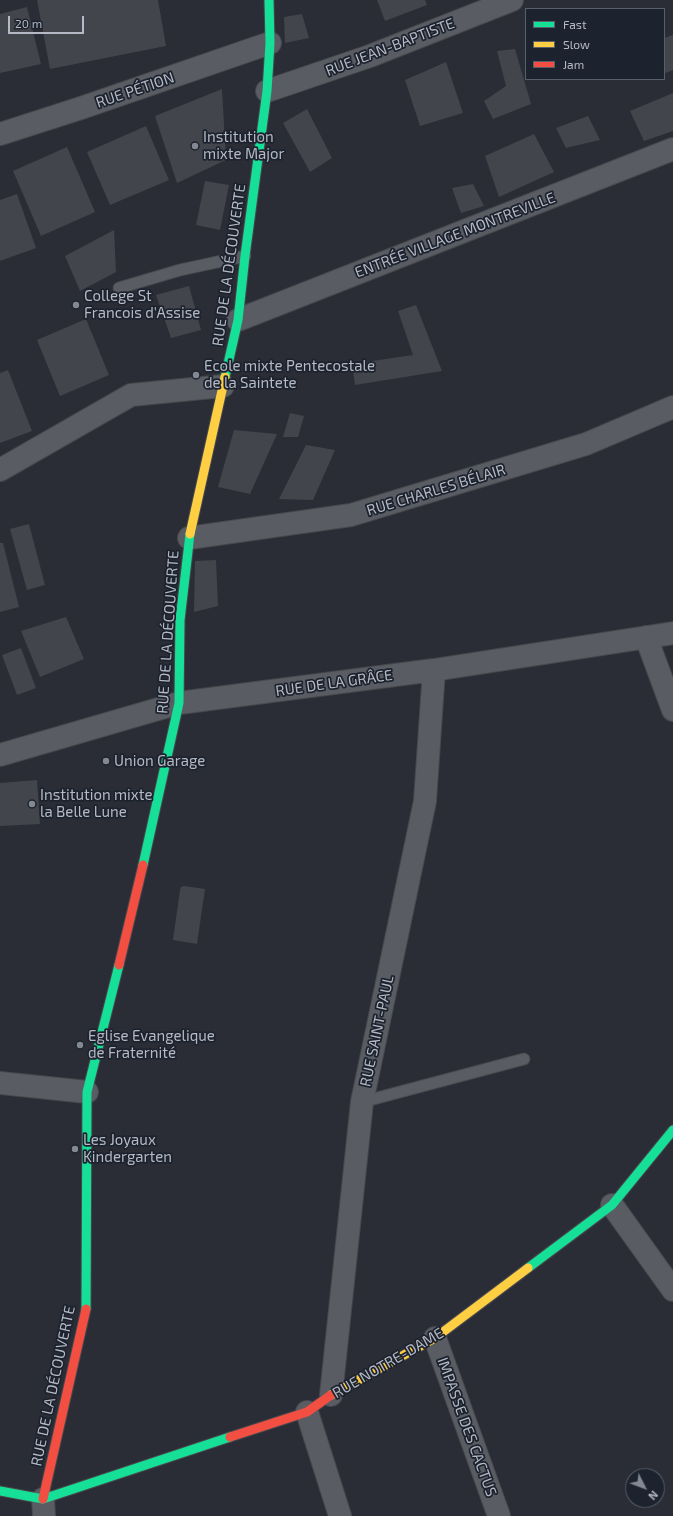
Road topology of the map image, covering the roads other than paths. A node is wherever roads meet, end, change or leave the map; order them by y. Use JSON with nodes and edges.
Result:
{"nodes":[{"id":1,"x":269,"y":0,"type":"edge"},
{"id":2,"x":512,"y":0,"type":"edge"},
{"id":3,"x":270,"y":43,"type":"junction"},
{"id":4,"x":267,"y":91,"type":"junction"},
{"id":5,"x":0,"y":134,"type":"edge"},
{"id":6,"x":673,"y":149,"type":"edge"},
{"id":7,"x":245,"y":256,"type":"junction"},
{"id":8,"x":119,"y":288,"type":"dead end"},
{"id":9,"x":238,"y":320,"type":"junction"},
{"id":10,"x":223,"y":386,"type":"junction"},
{"id":11,"x":673,"y":407,"type":"edge"},
{"id":12,"x":0,"y":470,"type":"edge"},
{"id":13,"x":189,"y":538,"type":"junction"},
{"id":14,"x":673,"y":633,"type":"edge"},
{"id":15,"x":646,"y":637,"type":"junction"},
{"id":16,"x":434,"y":670,"type":"junction"},
{"id":17,"x":179,"y":703,"type":"junction"},
{"id":18,"x":673,"y":710,"type":"edge"},
{"id":19,"x":0,"y":755,"type":"edge"},
{"id":20,"x":524,"y":1059,"type":"dead end"},
{"id":21,"x":0,"y":1082,"type":"edge"},
{"id":22,"x":87,"y":1092,"type":"junction"},
{"id":23,"x":362,"y":1102,"type":"junction"},
{"id":24,"x":673,"y":1130,"type":"edge"},
{"id":25,"x":612,"y":1205,"type":"junction"},
{"id":26,"x":673,"y":1290,"type":"edge"},
{"id":27,"x":436,"y":1338,"type":"junction"},
{"id":28,"x":332,"y":1395,"type":"junction"},
{"id":29,"x":308,"y":1412,"type":"junction"},
{"id":30,"x":0,"y":1491,"type":"edge"},
{"id":31,"x":44,"y":1508,"type":"edge"},
{"id":32,"x":340,"y":1516,"type":"edge"},
{"id":33,"x":499,"y":1516,"type":"edge"}],
"edges":[{"from":1,"to":3,"type":"street","name":"RUE DE LA DÉCOUVERTE"},
{"from":2,"to":4,"type":"street","name":"RUE JEAN-BAPTISTE"},
{"from":3,"to":4,"type":"street","name":"RUE DE LA DÉCOUVERTE"},
{"from":3,"to":5,"type":"street","name":"RUE PÉTION"},
{"from":4,"to":7,"type":"street","name":"RUE DE LA DÉCOUVERTE"},
{"from":6,"to":9,"type":"street","name":"ENTRÉE VILLAGE MONTREVILLE"},
{"from":7,"to":8,"type":"lane"},
{"from":7,"to":9,"type":"street","name":"RUE DE LA DÉCOUVERTE"},
{"from":9,"to":10,"type":"street","name":"RUE DE LA DÉCOUVERTE"},
{"from":10,"to":12,"type":"street"},
{"from":10,"to":13,"type":"street","name":"RUE DE LA DÉCOUVERTE"},
{"from":11,"to":13,"type":"street","name":"RUE CHARLES BÉLAIR"},
{"from":13,"to":17,"type":"street","name":"RUE DE LA DÉCOUVERTE"},
{"from":14,"to":15,"type":"street","name":"RUE DE LA GRÂCE"},
{"from":15,"to":16,"type":"street","name":"RUE DE LA GRÂCE"},
{"from":15,"to":18,"type":"street"},
{"from":16,"to":17,"type":"street","name":"RUE DE LA GRÂCE"},
{"from":16,"to":23,"type":"street","name":"RUE SAINT-PAUL"},
{"from":17,"to":19,"type":"street","name":"RUE DE LA GRÂCE"},
{"from":17,"to":22,"type":"street","name":"RUE DE LA DÉCOUVERTE"},
{"from":20,"to":23,"type":"lane"},
{"from":21,"to":22,"type":"street"},
{"from":22,"to":31,"type":"street","name":"RUE DE LA DÉCOUVERTE"},
{"from":23,"to":28,"type":"street","name":"RUE SAINT-PAUL"},
{"from":24,"to":25,"type":"street","name":"RUE NOTRE-DAME"},
{"from":25,"to":26,"type":"street"},
{"from":25,"to":27,"type":"street","name":"RUE NOTRE-DAME"},
{"from":27,"to":28,"type":"street","name":"RUE NOTRE-DAME"},
{"from":27,"to":33,"type":"street","name":"IMPASSE DES CACTUS"},
{"from":28,"to":29,"type":"street","name":"RUE NOTRE-DAME"},
{"from":29,"to":31,"type":"street","name":"RUE NOTRE-DAME"},
{"from":29,"to":32,"type":"street"},
{"from":30,"to":31,"type":"street"}]}
